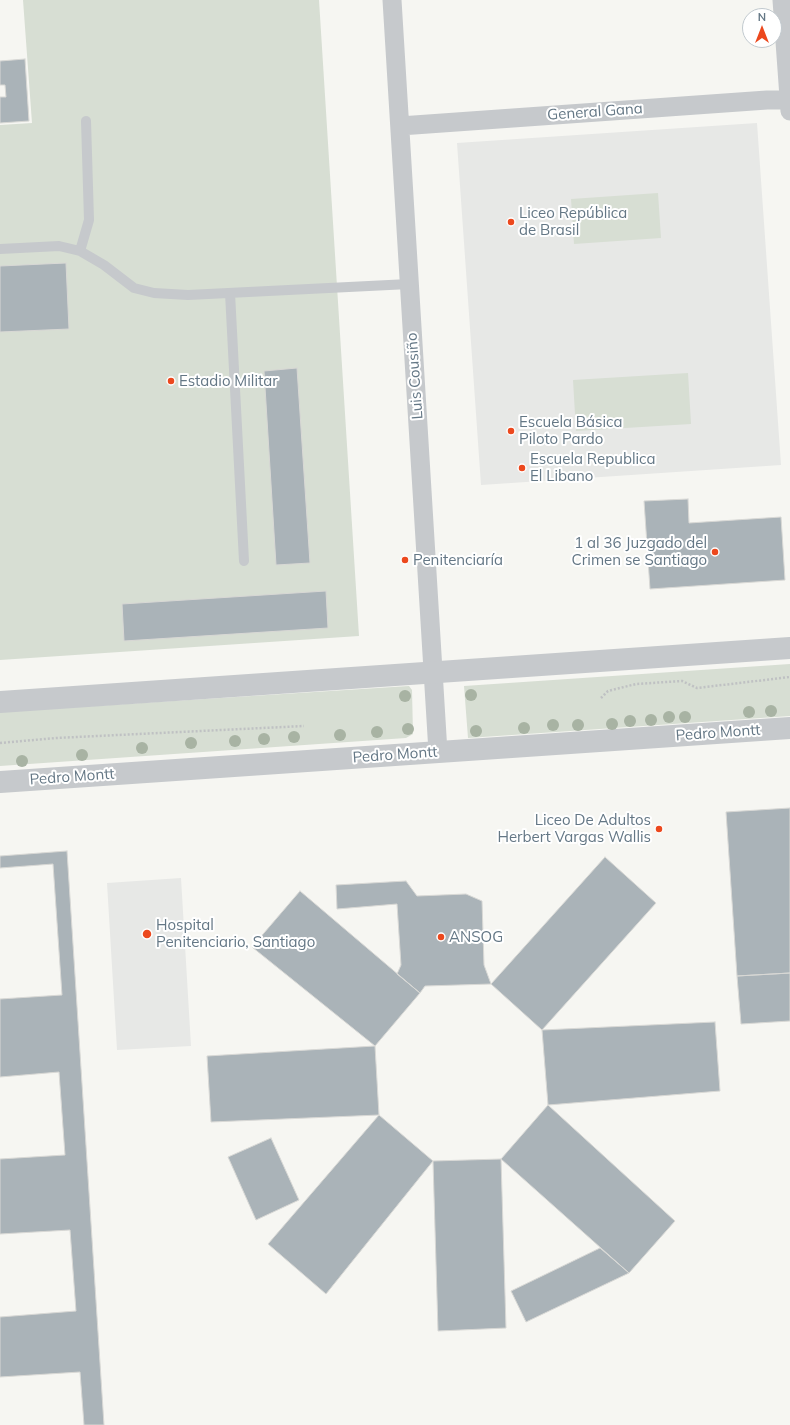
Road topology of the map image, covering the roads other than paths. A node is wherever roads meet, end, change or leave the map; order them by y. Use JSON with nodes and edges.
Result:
{"nodes":[{"id":1,"x":392,"y":0,"type":"edge"},
{"id":2,"x":782,"y":0,"type":"edge"},
{"id":3,"x":790,"y":104,"type":"edge"},
{"id":4,"x":86,"y":121,"type":"dead end"},
{"id":5,"x":400,"y":126,"type":"junction"},
{"id":6,"x":0,"y":249,"type":"edge"},
{"id":7,"x":80,"y":251,"type":"junction"},
{"id":8,"x":409,"y":284,"type":"junction"},
{"id":9,"x":230,"y":293,"type":"junction"},
{"id":10,"x":244,"y":561,"type":"dead end"},
{"id":11,"x":790,"y":648,"type":"edge"},
{"id":12,"x":433,"y":673,"type":"junction"},
{"id":13,"x":0,"y":702,"type":"edge"},
{"id":14,"x":790,"y":728,"type":"edge"},
{"id":15,"x":438,"y":752,"type":"junction"},
{"id":16,"x":0,"y":782,"type":"edge"}],
"edges":[{"from":1,"to":5,"type":"street","name":"Luis Cousiño"},
{"from":2,"to":3,"type":"street"},
{"from":3,"to":5,"type":"street","name":"General Gana"},
{"from":4,"to":7,"type":"lane"},
{"from":5,"to":8,"type":"street","name":"Luis Cousiño"},
{"from":6,"to":7,"type":"lane"},
{"from":7,"to":9,"type":"lane"},
{"from":8,"to":9,"type":"lane"},
{"from":8,"to":12,"type":"street","name":"Luis Cousiño"},
{"from":9,"to":10,"type":"lane"},
{"from":11,"to":12,"type":"street"},
{"from":12,"to":13,"type":"street"},
{"from":12,"to":15,"type":"street","name":"Luis Cousiño"},
{"from":14,"to":15,"type":"street","name":"Pedro Montt"},
{"from":15,"to":16,"type":"street","name":"Pedro Montt"}]}
